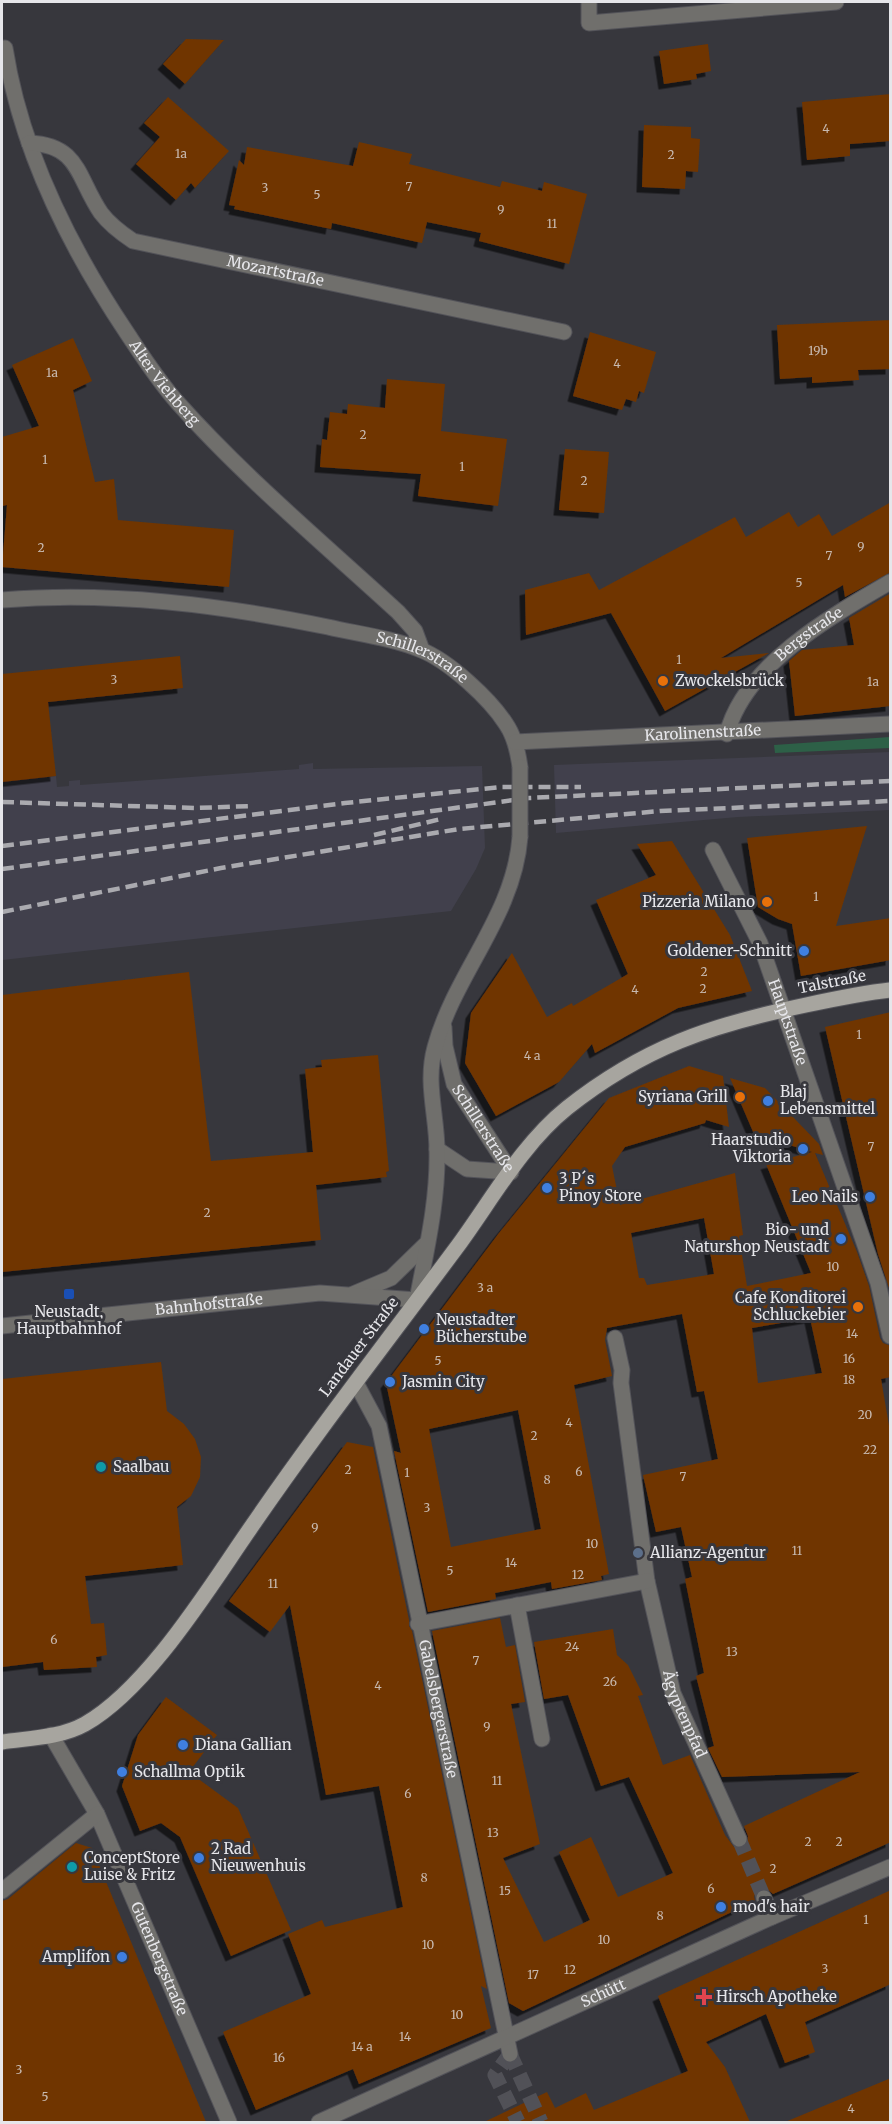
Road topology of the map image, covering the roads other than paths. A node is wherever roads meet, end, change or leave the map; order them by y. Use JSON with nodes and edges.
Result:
{"nodes":[{"id":1,"x":589,"y":2,"type":"edge"},
{"id":2,"x":836,"y":2,"type":"edge"},
{"id":3,"x":5,"y":48,"type":"dead end"},
{"id":4,"x":29,"y":144,"type":"junction"},
{"id":5,"x":564,"y":332,"type":"dead end"},
{"id":6,"x":891,"y":582,"type":"edge"},
{"id":7,"x":2,"y":600,"type":"edge"},
{"id":8,"x":422,"y":650,"type":"junction"},
{"id":9,"x":891,"y":724,"type":"edge"},
{"id":10,"x":727,"y":734,"type":"junction"},
{"id":11,"x":515,"y":742,"type":"junction"},
{"id":12,"x":713,"y":850,"type":"dead end"},
{"id":13,"x":891,"y":990,"type":"edge"},
{"id":14,"x":781,"y":1010,"type":"junction"},
{"id":15,"x":444,"y":1021,"type":"junction"},
{"id":16,"x":437,"y":1149,"type":"junction"},
{"id":17,"x":511,"y":1172,"type":"junction"},
{"id":18,"x":427,"y":1243,"type":"junction"},
{"id":19,"x":351,"y":1295,"type":"junction"},
{"id":20,"x":417,"y":1300,"type":"junction"},
{"id":21,"x":2,"y":1326,"type":"edge"},
{"id":22,"x":891,"y":1336,"type":"edge"},
{"id":23,"x":615,"y":1338,"type":"dead end"},
{"id":24,"x":356,"y":1383,"type":"junction"},
{"id":25,"x":647,"y":1581,"type":"junction"},
{"id":26,"x":517,"y":1605,"type":"junction"},
{"id":27,"x":418,"y":1624,"type":"junction"},
{"id":28,"x":51,"y":1735,"type":"junction"},
{"id":29,"x":542,"y":1739,"type":"dead end"},
{"id":30,"x":2,"y":1742,"type":"edge"},
{"id":31,"x":97,"y":1814,"type":"junction"},
{"id":32,"x":739,"y":1839,"type":"tunnel mouth"},
{"id":33,"x":891,"y":1867,"type":"edge"},
{"id":34,"x":2,"y":1891,"type":"edge"},
{"id":35,"x":764,"y":1899,"type":"tunnel mouth"},
{"id":36,"x":772,"y":1917,"type":"junction"},
{"id":37,"x":506,"y":2038,"type":"junction"},
{"id":38,"x":510,"y":2054,"type":"dead end"},
{"id":39,"x":229,"y":2122,"type":"edge"},
{"id":40,"x":320,"y":2122,"type":"edge"}],
"edges":[{"from":1,"to":2,"type":"street"},
{"from":3,"to":4,"type":"street","name":"Alter Viehberg"},
{"from":4,"to":5,"type":"street","name":"Mozartstraße"},
{"from":4,"to":8,"type":"street","name":"Alter Viehberg"},
{"from":6,"to":10,"type":"street","name":"Bergstraße"},
{"from":7,"to":8,"type":"street","name":"Schillerstraße"},
{"from":8,"to":11,"type":"street","name":"Schillerstraße"},
{"from":9,"to":10,"type":"street","name":"Karolinenstraße"},
{"from":10,"to":11,"type":"street","name":"Karolinenstraße"},
{"from":11,"to":15,"type":"street","name":"Schillerstraße","bridge":true},
{"from":12,"to":14,"type":"street","name":"Hauptstraße"},
{"from":13,"to":14,"type":"main road","name":"Talstraße"},
{"from":14,"to":17,"type":"main road","name":"Landauer Straße"},
{"from":14,"to":22,"type":"street","name":"Hauptstraße"},
{"from":15,"to":16,"type":"street","name":"Schillerstraße"},
{"from":15,"to":17,"type":"street","name":"Schillerstraße"},
{"from":16,"to":17,"type":"street","name":"Schillerstraße"},
{"from":16,"to":18,"type":"street"},
{"from":17,"to":20,"type":"main road","name":"Landauer Straße"},
{"from":18,"to":19,"type":"street"},
{"from":18,"to":20,"type":"street"},
{"from":19,"to":20,"type":"street","name":"Bahnhofstraße"},
{"from":19,"to":21,"type":"street","name":"Bahnhofstraße"},
{"from":20,"to":24,"type":"main road","name":"Landauer Straße"},
{"from":23,"to":25,"type":"street","name":"Ägyptenpfad"},
{"from":24,"to":27,"type":"street","name":"Gabelsbergerstraße"},
{"from":24,"to":28,"type":"main road","name":"Landauer Straße"},
{"from":25,"to":26,"type":"street"},
{"from":25,"to":32,"type":"street","name":"Ägyptenpfad"},
{"from":26,"to":27,"type":"street"},
{"from":26,"to":29,"type":"street"},
{"from":27,"to":37,"type":"street","name":"Gabelsbergerstraße"},
{"from":28,"to":30,"type":"main road","name":"Landauer Straße"},
{"from":28,"to":31,"type":"street","name":"Gutenbergstraße"},
{"from":31,"to":34,"type":"street"},
{"from":31,"to":39,"type":"street","name":"Gutenbergstraße"},
{"from":33,"to":36,"type":"street","name":"Schütt"},
{"from":35,"to":36,"type":"street"},
{"from":36,"to":37,"type":"street","name":"Schütt"},
{"from":37,"to":38,"type":"street","name":"Gabelsbergerstraße"},
{"from":37,"to":40,"type":"street","name":"Schütt"}]}
